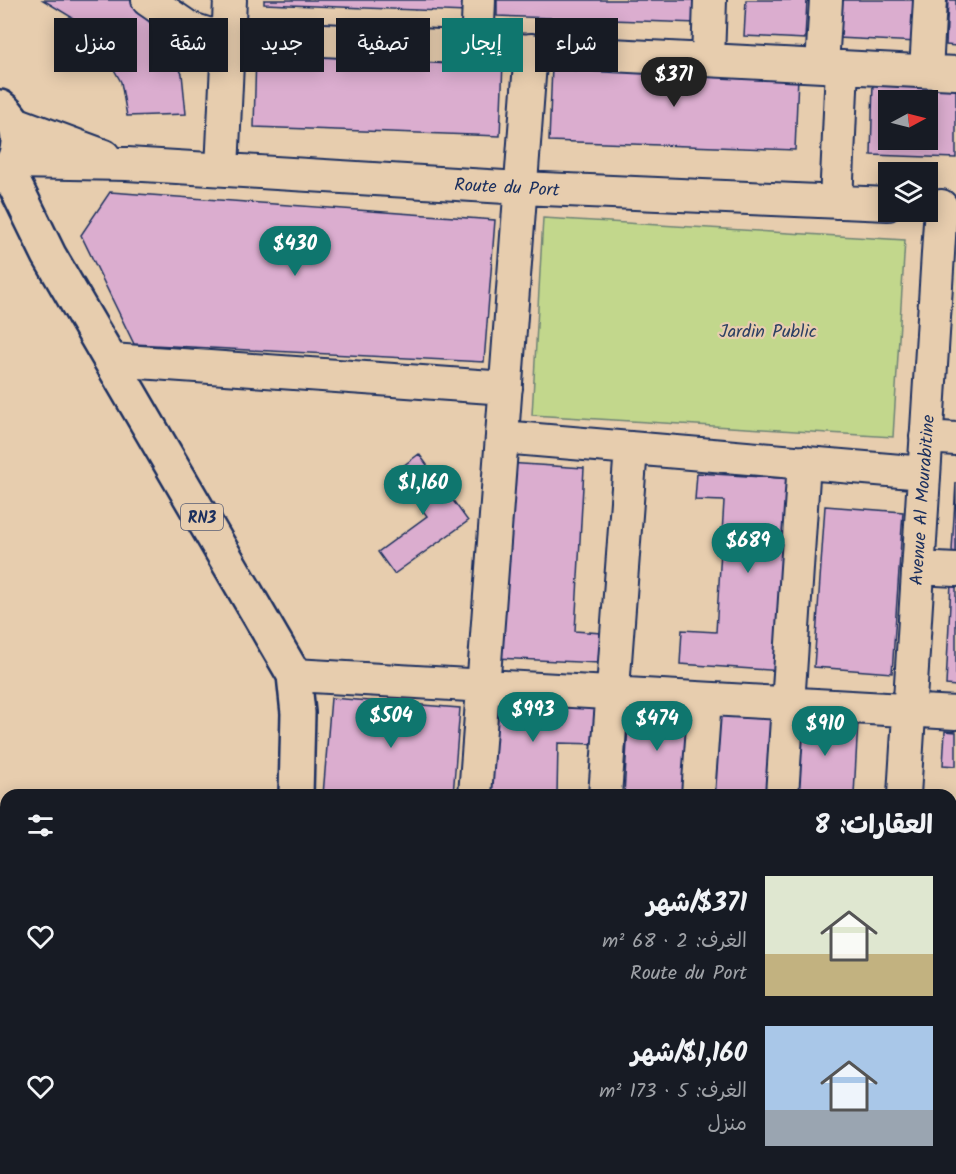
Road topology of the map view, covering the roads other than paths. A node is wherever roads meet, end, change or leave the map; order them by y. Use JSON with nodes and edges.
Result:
{"nodes":[{"id":1,"x":148,"y":0,"type":"edge"},
{"id":2,"x":230,"y":0,"type":"edge"},
{"id":3,"x":479,"y":0,"type":"edge"},
{"id":4,"x":710,"y":0,"type":"edge"},
{"id":5,"x":826,"y":0,"type":"edge"},
{"id":6,"x":930,"y":0,"type":"edge"},
{"id":7,"x":478,"y":18,"type":"edge"},
{"id":8,"x":229,"y":34,"type":"junction"},
{"id":9,"x":442,"y":45,"type":"edge"},
{"id":10,"x":523,"y":50,"type":"edge"},
{"id":11,"x":531,"y":50,"type":"junction"},
{"id":12,"x":708,"y":60,"type":"junction"},
{"id":13,"x":832,"y":66,"type":"junction"},
{"id":14,"x":941,"y":72,"type":"edge"},
{"id":15,"x":7,"y":115,"type":"edge"},
{"id":16,"x":127,"y":164,"type":"junction"},
{"id":17,"x":222,"y":169,"type":"junction"},
{"id":18,"x":7,"y":170,"type":"edge"},
{"id":19,"x":521,"y":188,"type":"junction"},
{"id":20,"x":836,"y":202,"type":"junction"},
{"id":21,"x":878,"y":204,"type":"edge"},
{"id":22,"x":941,"y":206,"type":"edge"},
{"id":23,"x":0,"y":211,"type":"edge"},
{"id":24,"x":49,"y":255,"type":"junction"},
{"id":25,"x":111,"y":360,"type":"junction"},
{"id":26,"x":506,"y":388,"type":"junction"},
{"id":27,"x":502,"y":436,"type":"junction"},
{"id":28,"x":941,"y":438,"type":"edge"},
{"id":29,"x":631,"y":448,"type":"junction"},
{"id":30,"x":804,"y":462,"type":"junction"},
{"id":31,"x":924,"y":473,"type":"junction"},
{"id":32,"x":918,"y":568,"type":"junction"},
{"id":33,"x":956,"y":570,"type":"edge"},
{"id":34,"x":294,"y":675,"type":"junction"},
{"id":35,"x":483,"y":686,"type":"junction"},
{"id":36,"x":612,"y":693,"type":"junction"},
{"id":37,"x":705,"y":699,"type":"junction"},
{"id":38,"x":788,"y":703,"type":"junction"},
{"id":39,"x":909,"y":710,"type":"junction"},
{"id":40,"x":956,"y":713,"type":"edge"},
{"id":41,"x":296,"y":789,"type":"edge"},
{"id":42,"x":475,"y":789,"type":"edge"},
{"id":43,"x":605,"y":789,"type":"edge"},
{"id":44,"x":698,"y":789,"type":"edge"},
{"id":45,"x":782,"y":789,"type":"edge"},
{"id":46,"x":904,"y":789,"type":"edge"}],
"edges":[{"from":1,"to":8,"type":"street"},
{"from":2,"to":8,"type":"street"},
{"from":3,"to":7,"type":"street"},
{"from":4,"to":12,"type":"street"},
{"from":5,"to":13,"type":"street"},
{"from":6,"to":14,"type":"street"},
{"from":8,"to":9,"type":"street"},
{"from":8,"to":17,"type":"street"},
{"from":10,"to":11,"type":"street"},
{"from":11,"to":12,"type":"street"},
{"from":11,"to":19,"type":"street"},
{"from":12,"to":13,"type":"street"},
{"from":13,"to":14,"type":"street"},
{"from":13,"to":20,"type":"street"},
{"from":15,"to":16,"type":"street","name":"Route du Port"},
{"from":15,"to":18,"type":"main road"},
{"from":16,"to":17,"type":"street","name":"Route du Port"},
{"from":16,"to":18,"type":"street","name":"Route du Port"},
{"from":17,"to":19,"type":"street","name":"Route du Port"},
{"from":18,"to":24,"type":"main road","number":"RN3"},
{"from":19,"to":20,"type":"street","name":"Route du Port"},
{"from":19,"to":26,"type":"street"},
{"from":20,"to":21,"type":"street","name":"Route du Port"},
{"from":22,"to":28,"type":"street","name":"Avenue Al Mourabitine"},
{"from":23,"to":24,"type":"main road","number":"RN3"},
{"from":24,"to":25,"type":"main road","number":"RN3"},
{"from":25,"to":26,"type":"street"},
{"from":25,"to":34,"type":"main road","number":"RN3"},
{"from":26,"to":27,"type":"street"},
{"from":27,"to":29,"type":"street"},
{"from":27,"to":35,"type":"street"},
{"from":28,"to":31,"type":"street","name":"Avenue Al Mourabitine"},
{"from":29,"to":30,"type":"street"},
{"from":29,"to":36,"type":"street"},
{"from":30,"to":31,"type":"street"},
{"from":30,"to":38,"type":"street"},
{"from":31,"to":32,"type":"street","name":"Avenue Al Mourabitine"},
{"from":32,"to":33,"type":"street"},
{"from":32,"to":39,"type":"street","name":"Avenue Al Mourabitine"},
{"from":34,"to":35,"type":"street"},
{"from":34,"to":41,"type":"main road","number":"RN3"},
{"from":35,"to":36,"type":"street"},
{"from":35,"to":42,"type":"street"},
{"from":36,"to":37,"type":"street"},
{"from":36,"to":43,"type":"street"},
{"from":37,"to":38,"type":"street"},
{"from":37,"to":44,"type":"street"},
{"from":38,"to":39,"type":"street"},
{"from":38,"to":45,"type":"street"},
{"from":39,"to":40,"type":"street"},
{"from":39,"to":46,"type":"street","name":"Avenue Al Mourabitine"}]}
